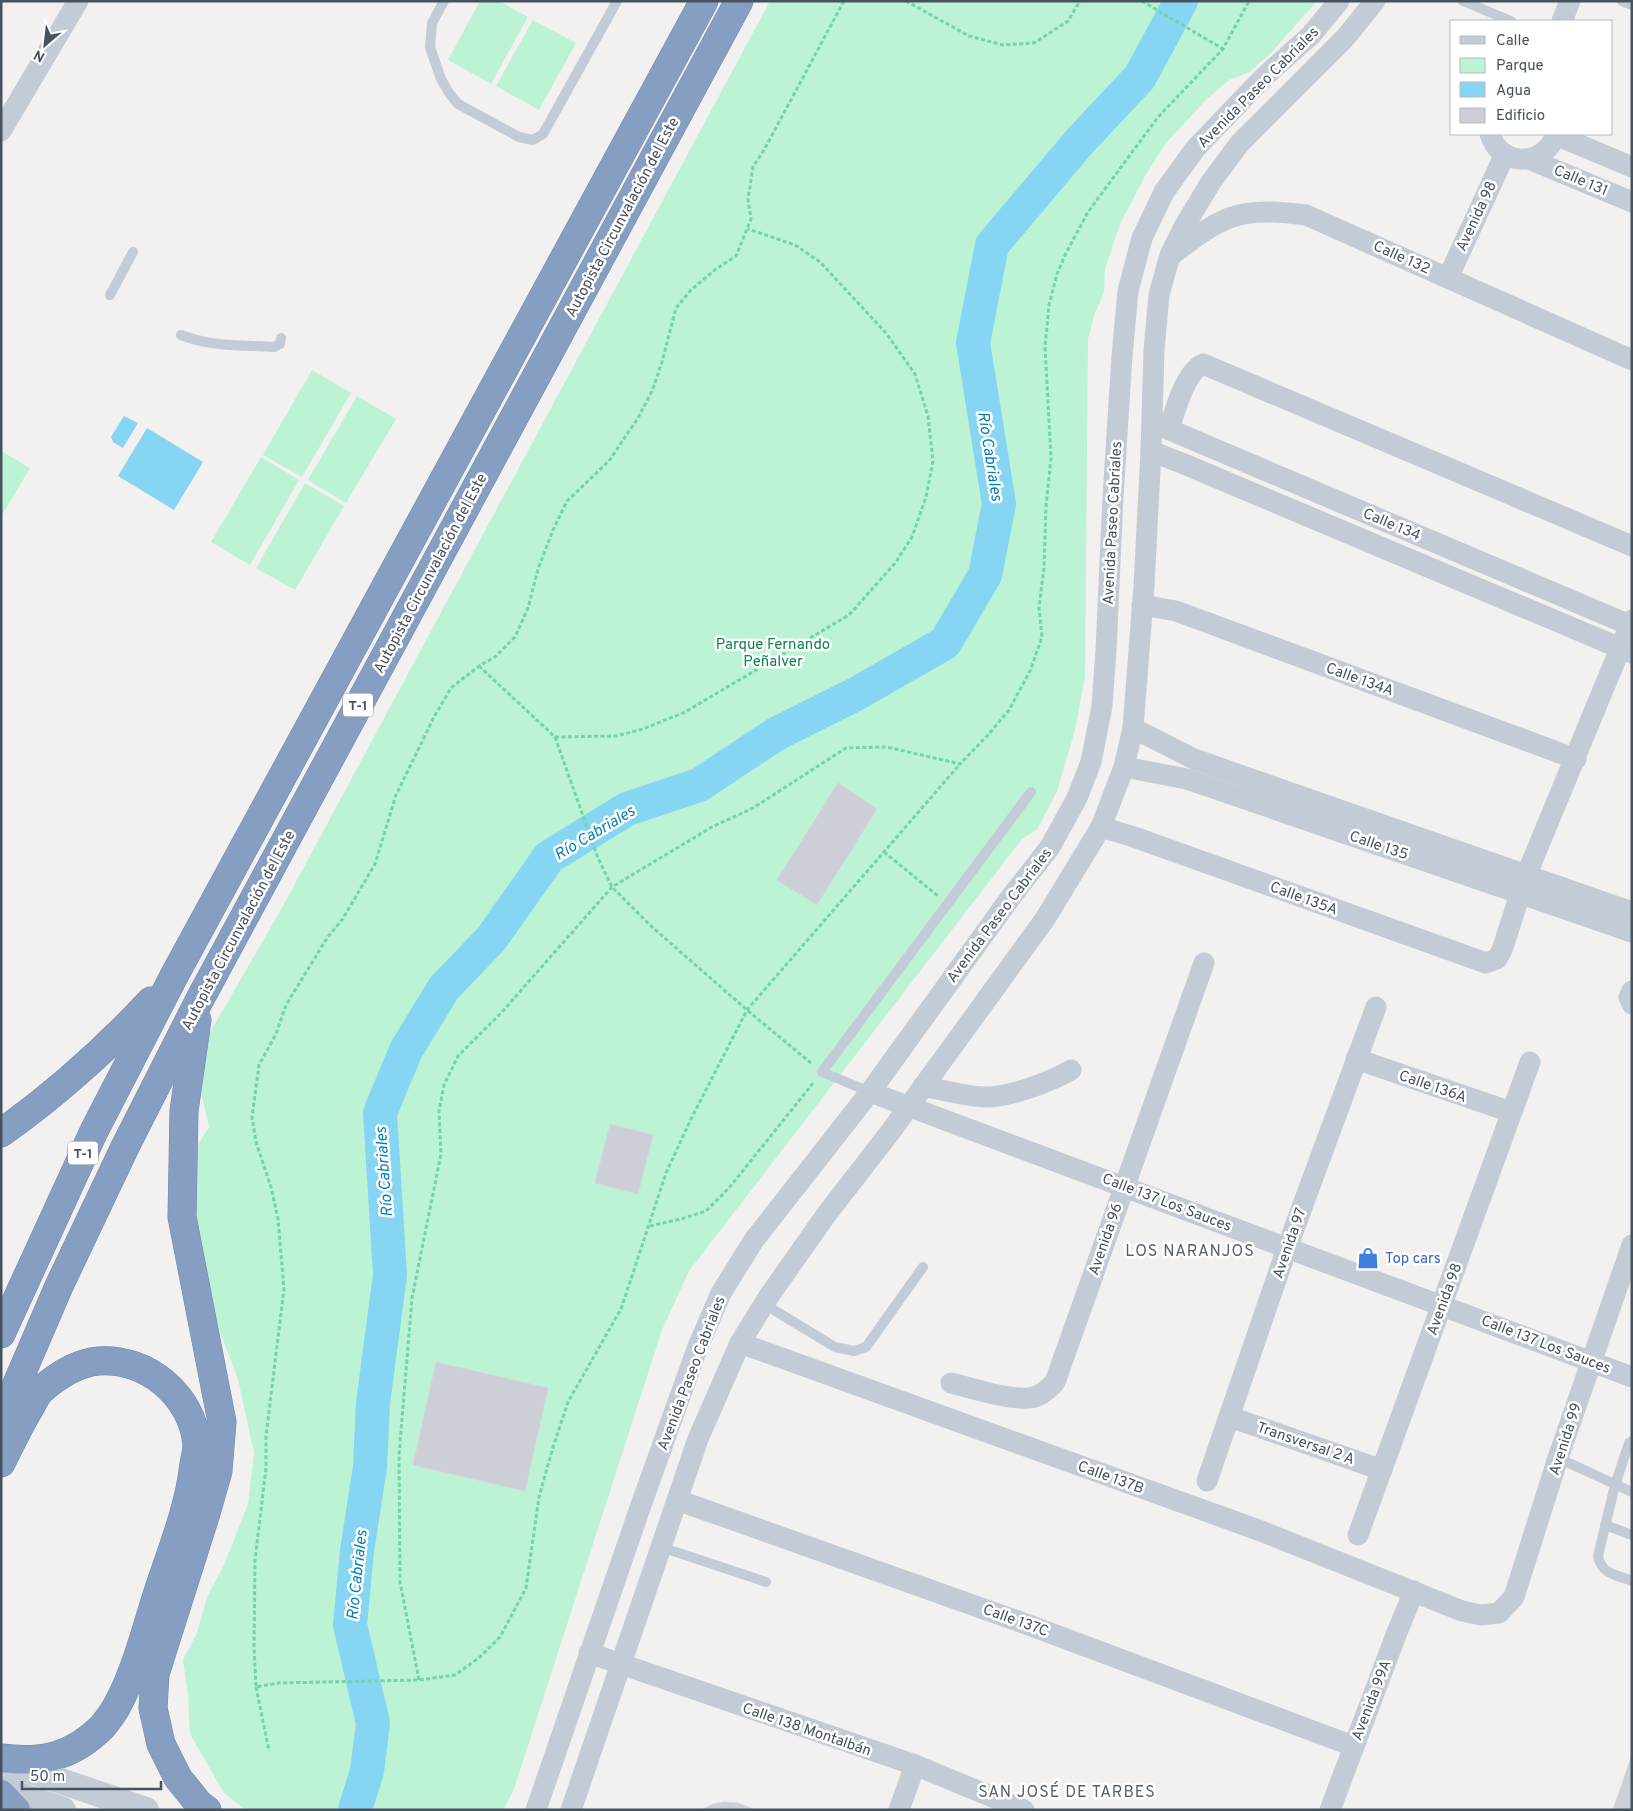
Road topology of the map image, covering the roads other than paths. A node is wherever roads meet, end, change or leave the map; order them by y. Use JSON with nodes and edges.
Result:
{"nodes":[{"id":1,"x":78,"y":1,"type":"edge"},
{"id":2,"x":444,"y":1,"type":"edge"},
{"id":3,"x":617,"y":1,"type":"edge"},
{"id":4,"x":704,"y":1,"type":"edge"},
{"id":5,"x":739,"y":1,"type":"edge"},
{"id":6,"x":1339,"y":1,"type":"edge"},
{"id":7,"x":1375,"y":1,"type":"edge"},
{"id":8,"x":1463,"y":1,"type":"edge"},
{"id":9,"x":1570,"y":1,"type":"edge"},
{"id":10,"x":1622,"y":1,"type":"edge"},
{"id":11,"x":1632,"y":5,"type":"edge"},
{"id":12,"x":1510,"y":20,"type":"edge"},
{"id":13,"x":1562,"y":20,"type":"edge"},
{"id":14,"x":1,"y":131,"type":"edge"},
{"id":15,"x":1490,"y":135,"type":"edge"},
{"id":16,"x":1556,"y":135,"type":"edge"},
{"id":17,"x":1558,"y":135,"type":"edge"},
{"id":18,"x":1505,"y":154,"type":"junction"},
{"id":19,"x":1529,"y":159,"type":"junction"},
{"id":20,"x":1632,"y":168,"type":"edge"},
{"id":21,"x":1632,"y":202,"type":"edge"},
{"id":22,"x":133,"y":252,"type":"dead end"},
{"id":23,"x":1170,"y":255,"type":"junction"},
{"id":24,"x":1448,"y":278,"type":"junction"},
{"id":25,"x":110,"y":296,"type":"dead end"},
{"id":26,"x":181,"y":335,"type":"dead end"},
{"id":27,"x":281,"y":338,"type":"dead end"},
{"id":28,"x":1632,"y":360,"type":"edge"},
{"id":29,"x":1160,"y":426,"type":"junction"},
{"id":30,"x":1152,"y":451,"type":"junction"},
{"id":31,"x":1632,"y":546,"type":"edge"},
{"id":32,"x":1142,"y":605,"type":"junction"},
{"id":33,"x":1631,"y":624,"type":"edge"},
{"id":34,"x":1626,"y":651,"type":"edge"},
{"id":35,"x":1133,"y":728,"type":"junction"},
{"id":36,"x":1576,"y":759,"type":"junction"},
{"id":37,"x":1124,"y":767,"type":"junction"},
{"id":38,"x":1030,"y":792,"type":"dead end"},
{"id":39,"x":1101,"y":827,"type":"junction"},
{"id":40,"x":1523,"y":885,"type":"junction"},
{"id":41,"x":1632,"y":912,"type":"edge"},
{"id":42,"x":1632,"y":932,"type":"edge"},
{"id":43,"x":1204,"y":963,"type":"dead end"},
{"id":44,"x":174,"y":976,"type":"junction"},
{"id":45,"x":1632,"y":991,"type":"edge"},
{"id":46,"x":200,"y":999,"type":"junction"},
{"id":47,"x":1632,"y":1004,"type":"edge"},
{"id":48,"x":1376,"y":1007,"type":"dead end"},
{"id":49,"x":1356,"y":1059,"type":"junction"},
{"id":50,"x":1530,"y":1062,"type":"dead end"},
{"id":51,"x":1071,"y":1070,"type":"dead end"},
{"id":52,"x":923,"y":1086,"type":"junction"},
{"id":53,"x":870,"y":1092,"type":"junction"},
{"id":54,"x":909,"y":1106,"type":"junction"},
{"id":55,"x":1511,"y":1112,"type":"junction"},
{"id":56,"x":1,"y":1133,"type":"edge"},
{"id":57,"x":1124,"y":1186,"type":"junction"},
{"id":58,"x":1632,"y":1246,"type":"edge"},
{"id":59,"x":1287,"y":1248,"type":"junction"},
{"id":60,"x":923,"y":1266,"type":"dead end"},
{"id":61,"x":764,"y":1304,"type":"junction"},
{"id":62,"x":1442,"y":1304,"type":"junction"},
{"id":63,"x":1,"y":1334,"type":"edge"},
{"id":64,"x":740,"y":1343,"type":"junction"},
{"id":65,"x":1591,"y":1361,"type":"junction"},
{"id":66,"x":1632,"y":1376,"type":"edge"},
{"id":67,"x":950,"y":1383,"type":"dead end"},
{"id":68,"x":1230,"y":1416,"type":"junction"},
{"id":69,"x":1,"y":1421,"type":"edge"},
{"id":70,"x":1632,"y":1441,"type":"edge"},
{"id":71,"x":1558,"y":1458,"type":"junction"},
{"id":72,"x":1,"y":1463,"type":"edge"},
{"id":73,"x":1382,"y":1470,"type":"junction"},
{"id":74,"x":1208,"y":1480,"type":"dead end"},
{"id":75,"x":1615,"y":1485,"type":"junction"},
{"id":76,"x":1632,"y":1492,"type":"edge"},
{"id":77,"x":678,"y":1500,"type":"junction"},
{"id":78,"x":1605,"y":1525,"type":"junction"},
{"id":79,"x":1358,"y":1535,"type":"dead end"},
{"id":80,"x":1632,"y":1535,"type":"edge"},
{"id":81,"x":661,"y":1547,"type":"junction"},
{"id":82,"x":1632,"y":1581,"type":"edge"},
{"id":83,"x":766,"y":1582,"type":"dead end"},
{"id":84,"x":1414,"y":1591,"type":"junction"},
{"id":85,"x":1481,"y":1614,"type":"joint"},
{"id":86,"x":589,"y":1654,"type":"junction"},
{"id":87,"x":621,"y":1666,"type":"junction"},
{"id":88,"x":1353,"y":1746,"type":"junction"},
{"id":89,"x":1,"y":1759,"type":"edge"},
{"id":90,"x":915,"y":1765,"type":"junction"},
{"id":91,"x":1,"y":1788,"type":"edge"},
{"id":92,"x":1,"y":1794,"type":"edge"},
{"id":93,"x":16,"y":1810,"type":"edge"},
{"id":94,"x":63,"y":1810,"type":"edge"},
{"id":95,"x":146,"y":1810,"type":"edge"},
{"id":96,"x":206,"y":1810,"type":"edge"},
{"id":97,"x":536,"y":1810,"type":"edge"},
{"id":98,"x":571,"y":1810,"type":"edge"},
{"id":99,"x":899,"y":1810,"type":"edge"},
{"id":100,"x":1024,"y":1810,"type":"edge"},
{"id":101,"x":1330,"y":1810,"type":"edge"}],
"edges":[{"from":1,"to":14,"type":"street"},
{"from":2,"to":3,"type":"lane"},
{"from":4,"to":44,"type":"highway","name":"Autopista Circunvalación del Este","number":"T-1"},
{"from":5,"to":46,"type":"highway","name":"Autopista Circunvalación del Este","number":"T-1"},
{"from":6,"to":53,"type":"street","name":"Avenida Paseo Cabriales"},
{"from":7,"to":23,"type":"street","name":"Avenida Paseo Cabriales"},
{"from":8,"to":12,"type":"lane"},
{"from":9,"to":13,"type":"street"},
{"from":10,"to":11,"type":"lane"},
{"from":15,"to":18,"type":"street"},
{"from":16,"to":19,"type":"street"},
{"from":17,"to":20,"type":"street","name":"Calle 131"},
{"from":18,"to":19,"type":"street","name":"Calle 131"},
{"from":18,"to":24,"type":"street","name":"Avenida 98"},
{"from":19,"to":21,"type":"street","name":"Calle 131"},
{"from":22,"to":25,"type":"lane"},
{"from":23,"to":24,"type":"street","name":"Calle 132"},
{"from":23,"to":29,"type":"street","name":"Avenida Paseo Cabriales"},
{"from":24,"to":28,"type":"street","name":"Calle 132"},
{"from":26,"to":27,"type":"lane"},
{"from":29,"to":30,"type":"street","name":"Avenida Paseo Cabriales"},
{"from":29,"to":31,"type":"street"},
{"from":29,"to":33,"type":"street","name":"Calle 134"},
{"from":30,"to":32,"type":"street","name":"Avenida Paseo Cabriales"},
{"from":30,"to":34,"type":"street","name":"Calle 134"},
{"from":32,"to":35,"type":"street","name":"Avenida Paseo Cabriales"},
{"from":32,"to":36,"type":"street","name":"Calle 134A"},
{"from":33,"to":34,"type":"street"},
{"from":34,"to":36,"type":"street"},
{"from":35,"to":37,"type":"street","name":"Avenida Paseo Cabriales"},
{"from":35,"to":40,"type":"street","name":"Calle 135"},
{"from":36,"to":40,"type":"street"},
{"from":37,"to":39,"type":"street","name":"Avenida Paseo Cabriales"},
{"from":37,"to":40,"type":"street","name":"Calle 135"},
{"from":38,"to":53,"type":"lane"},
{"from":39,"to":40,"type":"street","name":"Calle 135A"},
{"from":39,"to":52,"type":"street","name":"Avenida Paseo Cabriales"},
{"from":40,"to":41,"type":"street","name":"Calle 135"},
{"from":40,"to":42,"type":"street","name":"Calle 135"},
{"from":43,"to":57,"type":"street","name":"Avenida 96"},
{"from":44,"to":56,"type":"highway"},
{"from":44,"to":63,"type":"highway","name":"Autopista Circunvalación del Este","number":"T-1"},
{"from":45,"to":47,"type":"street"},
{"from":46,"to":69,"type":"highway","name":"Autopista Circunvalación del Este","number":"T-1"},
{"from":46,"to":96,"type":"highway"},
{"from":48,"to":49,"type":"street","name":"Avenida 97"},
{"from":49,"to":55,"type":"street","name":"Calle 136A"},
{"from":49,"to":59,"type":"street","name":"Avenida 97"},
{"from":50,"to":55,"type":"street","name":"Avenida 98"},
{"from":51,"to":52,"type":"street"},
{"from":52,"to":54,"type":"street","name":"Avenida Paseo Cabriales"},
{"from":53,"to":54,"type":"street","name":"Calle 137 Los Sauces"},
{"from":53,"to":86,"type":"street","name":"Avenida Paseo Cabriales"},
{"from":54,"to":57,"type":"street","name":"Calle 137 Los Sauces"},
{"from":54,"to":61,"type":"street","name":"Avenida Paseo Cabriales"},
{"from":55,"to":62,"type":"street","name":"Avenida 98"},
{"from":57,"to":59,"type":"street","name":"Calle 137 Los Sauces"},
{"from":57,"to":67,"type":"street","name":"Avenida 96"},
{"from":58,"to":65,"type":"street","name":"Avenida 99"},
{"from":59,"to":62,"type":"street","name":"Calle 137 Los Sauces"},
{"from":59,"to":68,"type":"street","name":"Avenida 97"},
{"from":60,"to":61,"type":"lane"},
{"from":61,"to":64,"type":"street","name":"Avenida Paseo Cabriales"},
{"from":62,"to":65,"type":"street","name":"Calle 137 Los Sauces"},
{"from":62,"to":73,"type":"street","name":"Avenida 98"},
{"from":64,"to":77,"type":"street","name":"Avenida Paseo Cabriales"},
{"from":64,"to":84,"type":"street","name":"Calle 137B"},
{"from":65,"to":66,"type":"street","name":"Calle 137 Los Sauces"},
{"from":65,"to":71,"type":"street","name":"Avenida 99"},
{"from":68,"to":73,"type":"street","name":"Transversal 2 A"},
{"from":68,"to":74,"type":"street","name":"Avenida 97"},
{"from":70,"to":75,"type":"lane"},
{"from":71,"to":75,"type":"lane"},
{"from":71,"to":85,"type":"street","name":"Avenida 99"},
{"from":72,"to":89,"type":"highway"},
{"from":73,"to":79,"type":"street","name":"Avenida 98"},
{"from":75,"to":76,"type":"lane"},
{"from":75,"to":78,"type":"lane"},
{"from":77,"to":81,"type":"street","name":"Avenida Paseo Cabriales"},
{"from":77,"to":88,"type":"street","name":"Calle 137C"},
{"from":78,"to":80,"type":"lane"},
{"from":78,"to":82,"type":"lane"},
{"from":81,"to":83,"type":"lane"},
{"from":81,"to":87,"type":"street","name":"Avenida Paseo Cabriales"},
{"from":84,"to":85,"type":"street","name":"Calle 137B"},
{"from":84,"to":88,"type":"street","name":"Avenida 99A"},
{"from":86,"to":87,"type":"street","name":"Calle 138 Montalbán"},
{"from":86,"to":97,"type":"street","name":"Avenida Paseo Cabriales"},
{"from":87,"to":90,"type":"street","name":"Calle 138 Montalbán"},
{"from":87,"to":98,"type":"street","name":"Avenida Paseo Cabriales"},
{"from":88,"to":101,"type":"street","name":"Avenida 99A"},
{"from":89,"to":95,"type":"street"},
{"from":90,"to":99,"type":"street"},
{"from":90,"to":100,"type":"street","name":"Calle 138 Montalbán"},
{"from":91,"to":94,"type":"street"},
{"from":92,"to":93,"type":"highway"}]}
